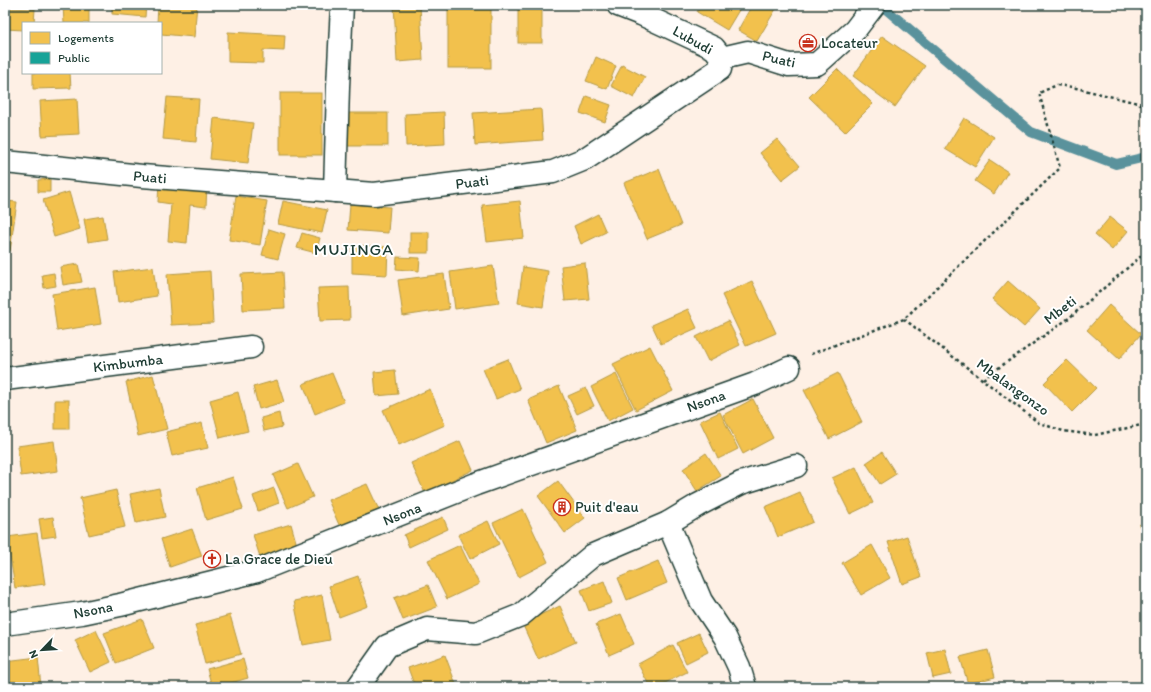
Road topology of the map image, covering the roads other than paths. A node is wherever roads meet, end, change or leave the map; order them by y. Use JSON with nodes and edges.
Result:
{"nodes":[{"id":1,"x":342,"y":5,"type":"edge"},
{"id":2,"x":618,"y":5,"type":"edge"},
{"id":3,"x":872,"y":7,"type":"edge"},
{"id":4,"x":722,"y":58,"type":"junction"},
{"id":5,"x":5,"y":162,"type":"edge"},
{"id":6,"x":335,"y":191,"type":"junction"},
{"id":7,"x":251,"y":347,"type":"dead end"},
{"id":8,"x":789,"y":368,"type":"road end"},
{"id":9,"x":5,"y":379,"type":"edge"},
{"id":10,"x":796,"y":466,"type":"dead end"},
{"id":11,"x":668,"y":523,"type":"junction"},
{"id":12,"x":5,"y":624,"type":"edge"},
{"id":13,"x":358,"y":687,"type":"edge"},
{"id":14,"x":745,"y":687,"type":"edge"}],
"edges":[{"from":1,"to":6,"type":"street"},
{"from":2,"to":4,"type":"street","name":"Lubudi"},
{"from":3,"to":4,"type":"street","name":"Puati"},
{"from":4,"to":6,"type":"street","name":"Puati"},
{"from":5,"to":6,"type":"street","name":"Puati"},
{"from":7,"to":9,"type":"street","name":"Kimbumba"},
{"from":8,"to":12,"type":"street","name":"Nsona"},
{"from":10,"to":11,"type":"street"},
{"from":11,"to":13,"type":"street"},
{"from":11,"to":14,"type":"street"}]}
